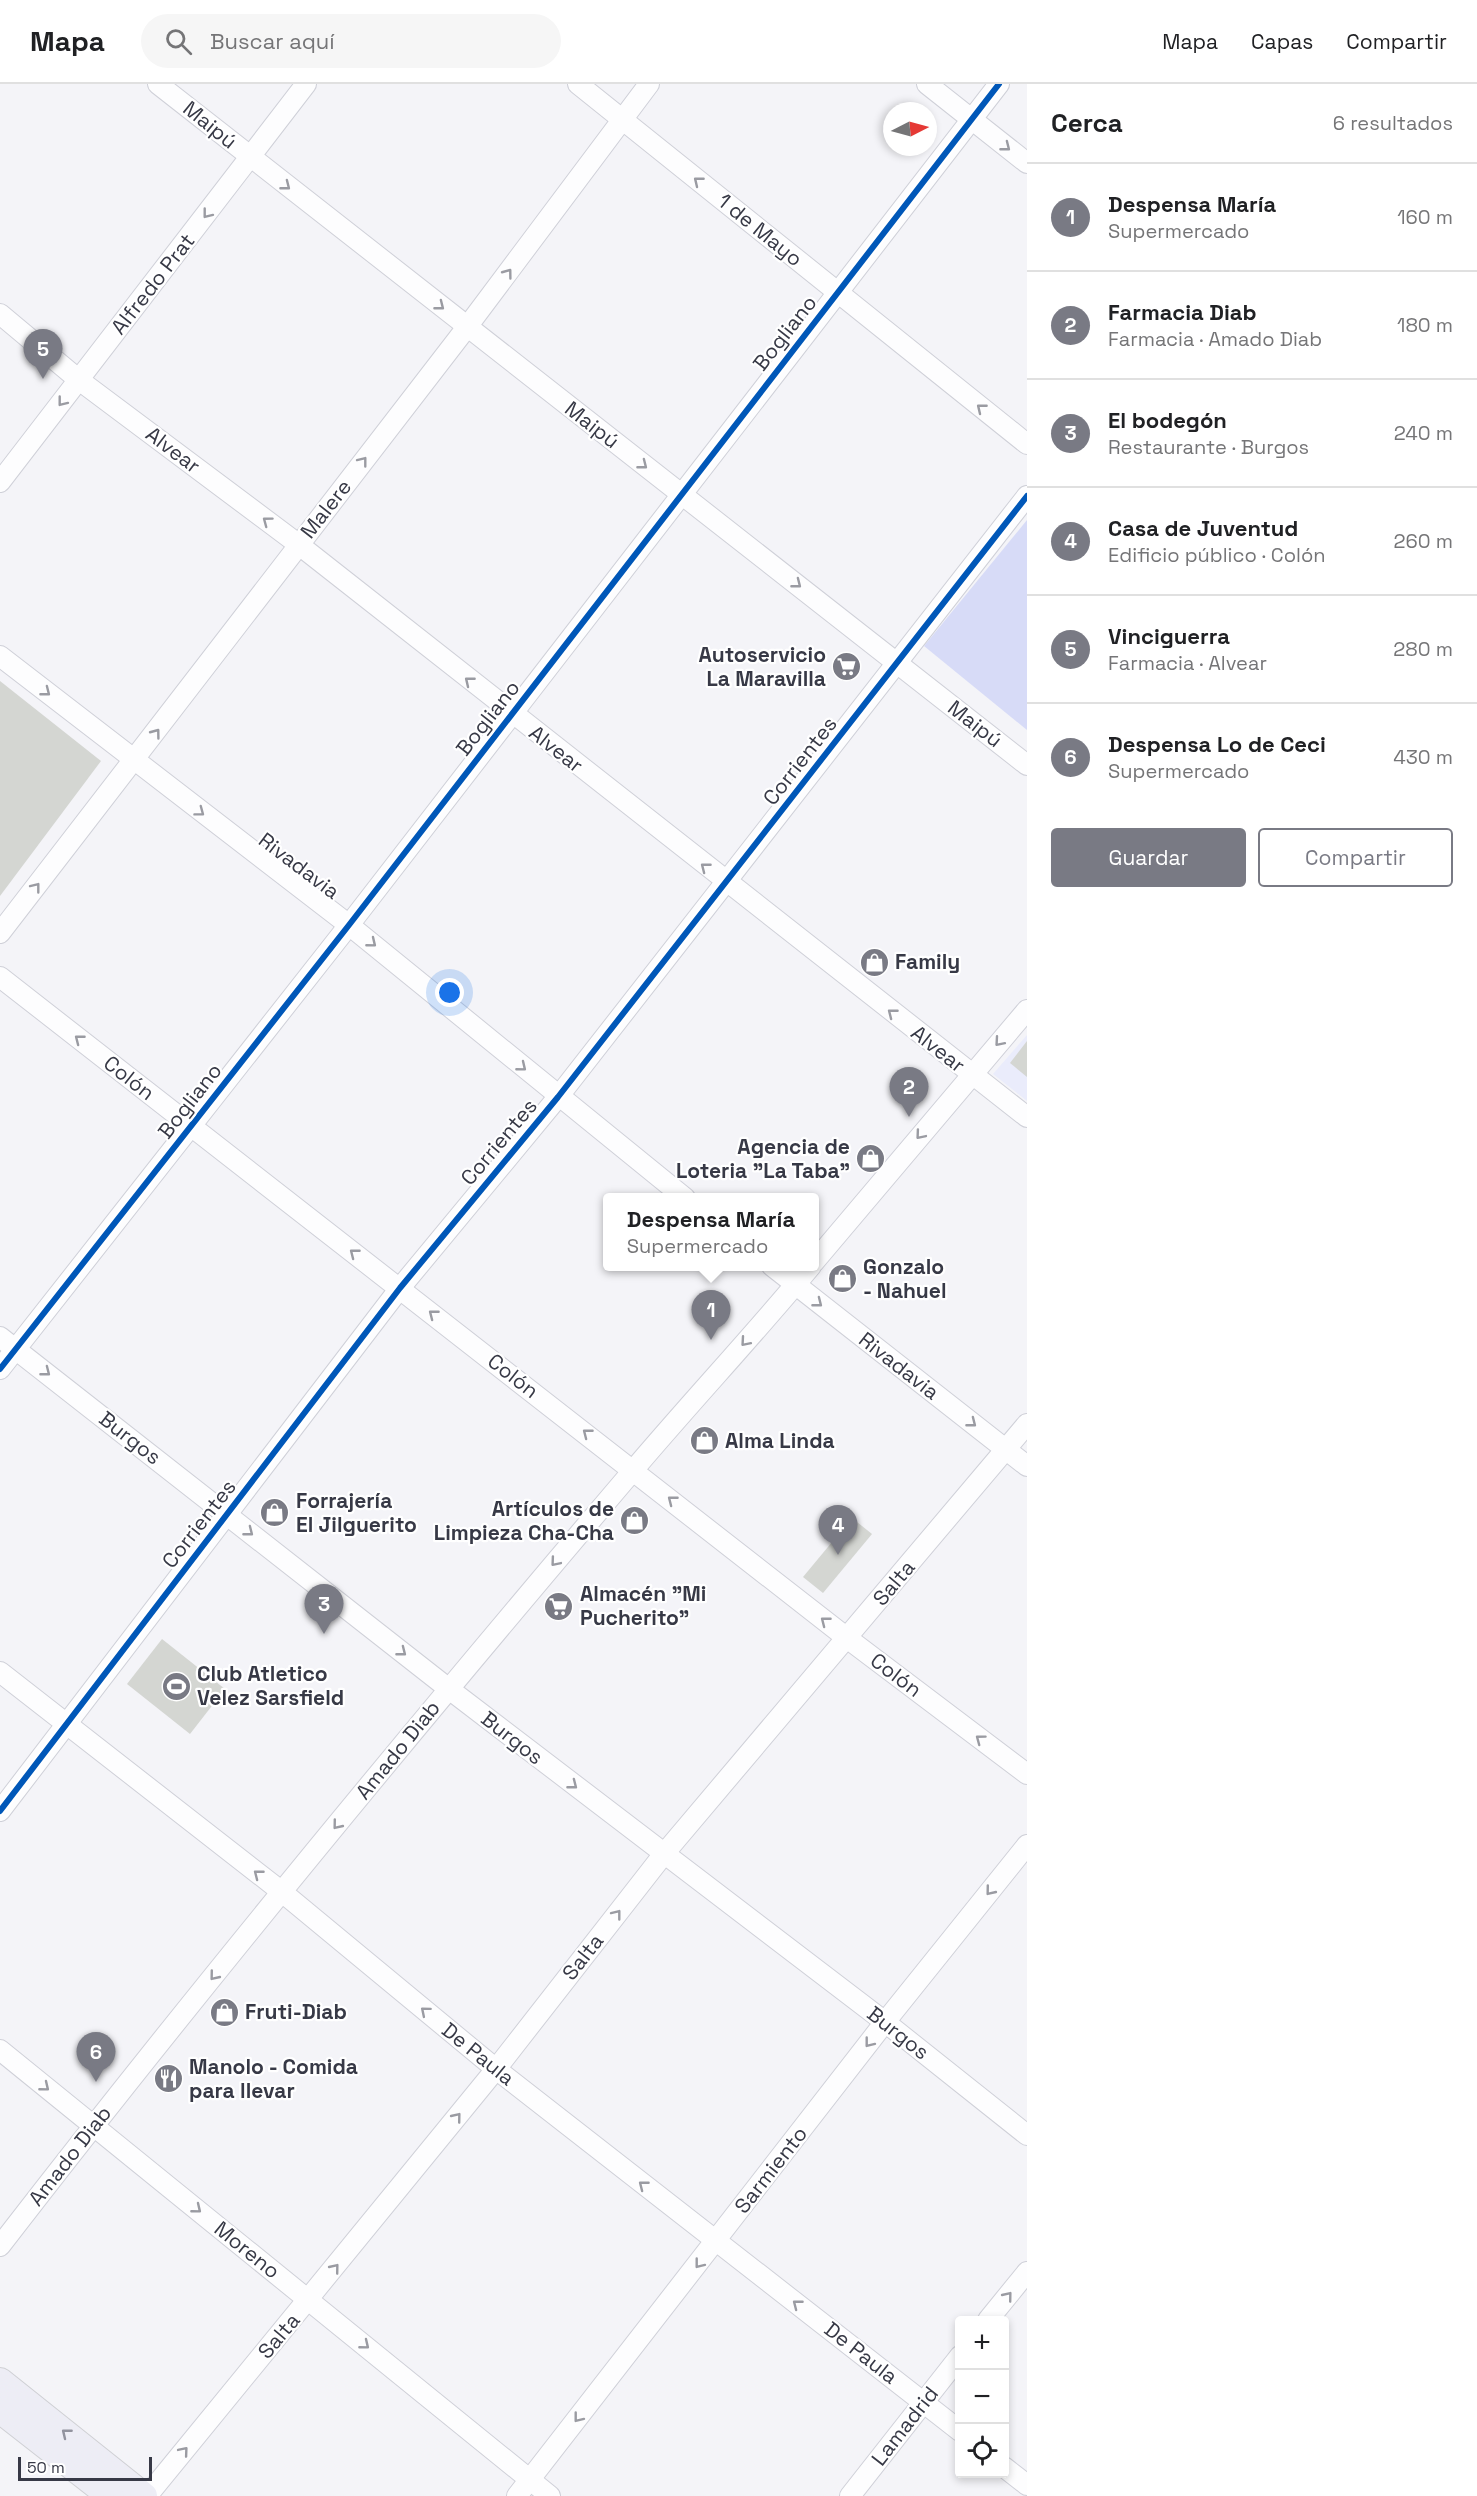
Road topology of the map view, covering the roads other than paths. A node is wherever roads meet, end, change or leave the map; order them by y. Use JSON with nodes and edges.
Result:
{"nodes":[{"id":1,"x":158,"y":84,"type":"edge"},
{"id":2,"x":306,"y":84,"type":"edge"},
{"id":3,"x":578,"y":84,"type":"edge"},
{"id":4,"x":649,"y":84,"type":"edge"},
{"id":5,"x":927,"y":84,"type":"edge"},
{"id":6,"x":999,"y":84,"type":"edge"},
{"id":7,"x":622,"y":120,"type":"junction"},
{"id":8,"x":973,"y":121,"type":"junction"},
{"id":9,"x":250,"y":158,"type":"junction"},
{"id":10,"x":1027,"y":164,"type":"edge"},
{"id":11,"x":838,"y":292,"type":"junction"},
{"id":12,"x":0,"y":314,"type":"edge"},
{"id":13,"x":467,"y":327,"type":"junction"},
{"id":14,"x":79,"y":380,"type":"junction"},
{"id":15,"x":1027,"y":444,"type":"edge"},
{"id":16,"x":0,"y":482,"type":"edge"},
{"id":17,"x":681,"y":494,"type":"junction"},
{"id":18,"x":1027,"y":496,"type":"edge"},
{"id":19,"x":298,"y":544,"type":"junction"},
{"id":20,"x":0,"y":656,"type":"edge"},
{"id":21,"x":897,"y":662,"type":"junction"},
{"id":22,"x":511,"y":715,"type":"junction"},
{"id":23,"x":134,"y":761,"type":"junction"},
{"id":24,"x":1027,"y":765,"type":"edge"},
{"id":25,"x":726,"y":883,"type":"junction"},
{"id":26,"x":349,"y":925,"type":"junction"},
{"id":27,"x":0,"y":933,"type":"edge"},
{"id":28,"x":0,"y":977,"type":"edge"},
{"id":29,"x":1027,"y":1010,"type":"edge"},
{"id":30,"x":971,"y":1074,"type":"junction"},
{"id":31,"x":558,"y":1097,"type":"junction"},
{"id":32,"x":1027,"y":1117,"type":"edge"},
{"id":33,"x":192,"y":1127,"type":"junction"},
{"id":34,"x":680,"y":1193,"type":"edge"},
{"id":35,"x":819,"y":1256,"type":"edge"},
{"id":36,"x":778,"y":1271,"type":"edge"},
{"id":37,"x":807,"y":1271,"type":"edge"},
{"id":38,"x":795,"y":1285,"type":"junction"},
{"id":39,"x":400,"y":1288,"type":"junction"},
{"id":40,"x":0,"y":1336,"type":"edge"},
{"id":41,"x":16,"y":1348,"type":"junction"},
{"id":42,"x":0,"y":1369,"type":"edge"},
{"id":43,"x":1027,"y":1424,"type":"edge"},
{"id":44,"x":1006,"y":1450,"type":"junction"},
{"id":45,"x":1027,"y":1466,"type":"edge"},
{"id":46,"x":633,"y":1469,"type":"junction"},
{"id":47,"x":227,"y":1515,"type":"junction"},
{"id":48,"x":847,"y":1638,"type":"junction"},
{"id":49,"x":0,"y":1672,"type":"edge"},
{"id":50,"x":448,"y":1689,"type":"junction"},
{"id":51,"x":66,"y":1724,"type":"junction"},
{"id":52,"x":1027,"y":1774,"type":"edge"},
{"id":53,"x":0,"y":1811,"type":"edge"},
{"id":54,"x":1027,"y":1845,"type":"edge"},
{"id":55,"x":663,"y":1855,"type":"junction"},
{"id":56,"x":282,"y":1892,"type":"junction"},
{"id":57,"x":885,"y":2022,"type":"junction"},
{"id":58,"x":0,"y":2050,"type":"edge"},
{"id":59,"x":496,"y":2069,"type":"junction"},
{"id":60,"x":93,"y":2126,"type":"junction"},
{"id":61,"x":1027,"y":2135,"type":"edge"},
{"id":62,"x":716,"y":2242,"type":"junction"},
{"id":63,"x":0,"y":2246,"type":"edge"},
{"id":64,"x":1027,"y":2272,"type":"edge"},
{"id":65,"x":309,"y":2299,"type":"junction"},
{"id":66,"x":991,"y":2316,"type":"edge"},
{"id":67,"x":955,"y":2362,"type":"edge"},
{"id":68,"x":0,"y":2381,"type":"edge"},
{"id":69,"x":923,"y":2402,"type":"junction"},
{"id":70,"x":0,"y":2410,"type":"edge"},
{"id":71,"x":955,"y":2427,"type":"edge"},
{"id":72,"x":1009,"y":2470,"type":"edge"},
{"id":73,"x":529,"y":2480,"type":"junction"},
{"id":74,"x":1027,"y":2485,"type":"edge"},
{"id":75,"x":110,"y":2496,"type":"edge"},
{"id":76,"x":146,"y":2496,"type":"edge"},
{"id":77,"x":517,"y":2496,"type":"edge"},
{"id":78,"x":550,"y":2496,"type":"edge"},
{"id":79,"x":850,"y":2496,"type":"edge"}],
"edges":[{"from":1,"to":9,"type":"street","name":"Maipú"},
{"from":2,"to":9,"type":"street","name":"Alfredo Prat"},
{"from":3,"to":7,"type":"street","name":"1 de Mayo"},
{"from":4,"to":7,"type":"street","name":"Malere"},
{"from":5,"to":8,"type":"street"},
{"from":6,"to":8,"type":"street","name":"Bogliano"},
{"from":11,"to":7,"type":"street","name":"1 de Mayo","one_way":true},
{"from":13,"to":7,"type":"street","name":"Malere","one_way":true},
{"from":8,"to":10,"type":"street","one_way":true},
{"from":8,"to":11,"type":"street","name":"Bogliano"},
{"from":9,"to":13,"type":"street","name":"Maipú","one_way":true},
{"from":9,"to":14,"type":"street","name":"Alfredo Prat","one_way":true},
{"from":15,"to":11,"type":"street","name":"1 de Mayo","one_way":true},
{"from":11,"to":17,"type":"street","name":"Bogliano"},
{"from":12,"to":14,"type":"street","name":"Alvear"},
{"from":13,"to":17,"type":"street","name":"Maipú","one_way":true},
{"from":19,"to":13,"type":"street","name":"Malere","one_way":true},
{"from":14,"to":16,"type":"street","name":"Alfredo Prat","one_way":true},
{"from":19,"to":14,"type":"street","name":"Alvear","one_way":true},
{"from":17,"to":21,"type":"street","name":"Maipú","one_way":true},
{"from":17,"to":22,"type":"street","name":"Bogliano"},
{"from":18,"to":21,"type":"street","name":"Corrientes"},
{"from":22,"to":19,"type":"street","name":"Alvear","one_way":true},
{"from":23,"to":19,"type":"street","name":"Malere","one_way":true},
{"from":20,"to":23,"type":"street","name":"Rivadavia","one_way":true},
{"from":21,"to":24,"type":"street","name":"Maipú"},
{"from":21,"to":25,"type":"street","name":"Corrientes"},
{"from":25,"to":22,"type":"street","name":"Alvear","one_way":true},
{"from":22,"to":26,"type":"street","name":"Bogliano"},
{"from":23,"to":26,"type":"street","name":"Rivadavia","one_way":true},
{"from":27,"to":23,"type":"street","name":"Malere","one_way":true},
{"from":30,"to":25,"type":"street","name":"Alvear","one_way":true},
{"from":25,"to":31,"type":"street","name":"Corrientes"},
{"from":26,"to":31,"type":"street","name":"Rivadavia","one_way":true},
{"from":26,"to":33,"type":"street","name":"Bogliano"},
{"from":33,"to":28,"type":"street","name":"Colón","one_way":true},
{"from":29,"to":30,"type":"street","one_way":true},
{"from":30,"to":32,"type":"street","name":"Alvear"},
{"from":30,"to":35,"type":"street","one_way":true},
{"from":31,"to":34,"type":"street","name":"Rivadavia"},
{"from":31,"to":39,"type":"street","name":"Corrientes"},
{"from":39,"to":33,"type":"street","name":"Colón","one_way":true},
{"from":33,"to":41,"type":"street","name":"Bogliano"},
{"from":36,"to":38,"type":"street","name":"Rivadavia"},
{"from":37,"to":38,"type":"street","name":"Amado Diab"},
{"from":38,"to":44,"type":"street","name":"Rivadavia","one_way":true},
{"from":38,"to":46,"type":"street","name":"Amado Diab","one_way":true},
{"from":46,"to":39,"type":"street","name":"Colón","one_way":true},
{"from":39,"to":47,"type":"street","name":"Corrientes"},
{"from":40,"to":41,"type":"street","name":"Burgos"},
{"from":41,"to":42,"type":"street","name":"Bogliano"},
{"from":41,"to":47,"type":"street","name":"Burgos","one_way":true},
{"from":43,"to":44,"type":"street","name":"Salta"},
{"from":44,"to":45,"type":"street","name":"Rivadavia"},
{"from":44,"to":48,"type":"street","name":"Salta"},
{"from":48,"to":46,"type":"street","name":"Colón","one_way":true},
{"from":46,"to":50,"type":"street","name":"Amado Diab","one_way":true},
{"from":47,"to":50,"type":"street","name":"Burgos","one_way":true},
{"from":47,"to":51,"type":"street","name":"Corrientes"},
{"from":52,"to":48,"type":"street","name":"Colón","one_way":true},
{"from":48,"to":55,"type":"street","name":"Salta"},
{"from":49,"to":51,"type":"street","name":"De Paula"},
{"from":50,"to":55,"type":"street","name":"Burgos","one_way":true},
{"from":50,"to":56,"type":"street","name":"Amado Diab","one_way":true},
{"from":51,"to":53,"type":"street","name":"Corrientes"},
{"from":56,"to":51,"type":"street","name":"De Paula","one_way":true},
{"from":54,"to":57,"type":"street","name":"Sarmiento","one_way":true},
{"from":55,"to":57,"type":"street","name":"Burgos"},
{"from":59,"to":55,"type":"street","name":"Salta","one_way":true},
{"from":59,"to":56,"type":"street","name":"De Paula","one_way":true},
{"from":56,"to":60,"type":"street","name":"Amado Diab","one_way":true},
{"from":57,"to":61,"type":"street","name":"Burgos"},
{"from":57,"to":62,"type":"street","name":"Sarmiento","one_way":true},
{"from":58,"to":60,"type":"street","name":"Moreno","one_way":true},
{"from":62,"to":59,"type":"street","name":"De Paula","one_way":true},
{"from":65,"to":59,"type":"street","name":"Salta","one_way":true},
{"from":60,"to":63,"type":"street","name":"Amado Diab"},
{"from":60,"to":65,"type":"street","name":"Moreno","one_way":true},
{"from":69,"to":62,"type":"street","name":"De Paula","one_way":true},
{"from":62,"to":73,"type":"street","name":"Sarmiento","one_way":true},
{"from":66,"to":64,"type":"street","one_way":true},
{"from":65,"to":73,"type":"street","name":"Moreno","one_way":true},
{"from":76,"to":65,"type":"street","name":"Salta","one_way":true},
{"from":67,"to":69,"type":"street","name":"Lamadrid"},
{"from":76,"to":68,"type":"main road","one_way":true},
{"from":69,"to":71,"type":"street","name":"De Paula"},
{"from":69,"to":79,"type":"street","name":"Lamadrid"},
{"from":70,"to":75,"type":"main road"},
{"from":72,"to":74,"type":"street"},
{"from":73,"to":77,"type":"street","name":"Sarmiento"},
{"from":73,"to":78,"type":"street","name":"Moreno"}]}
